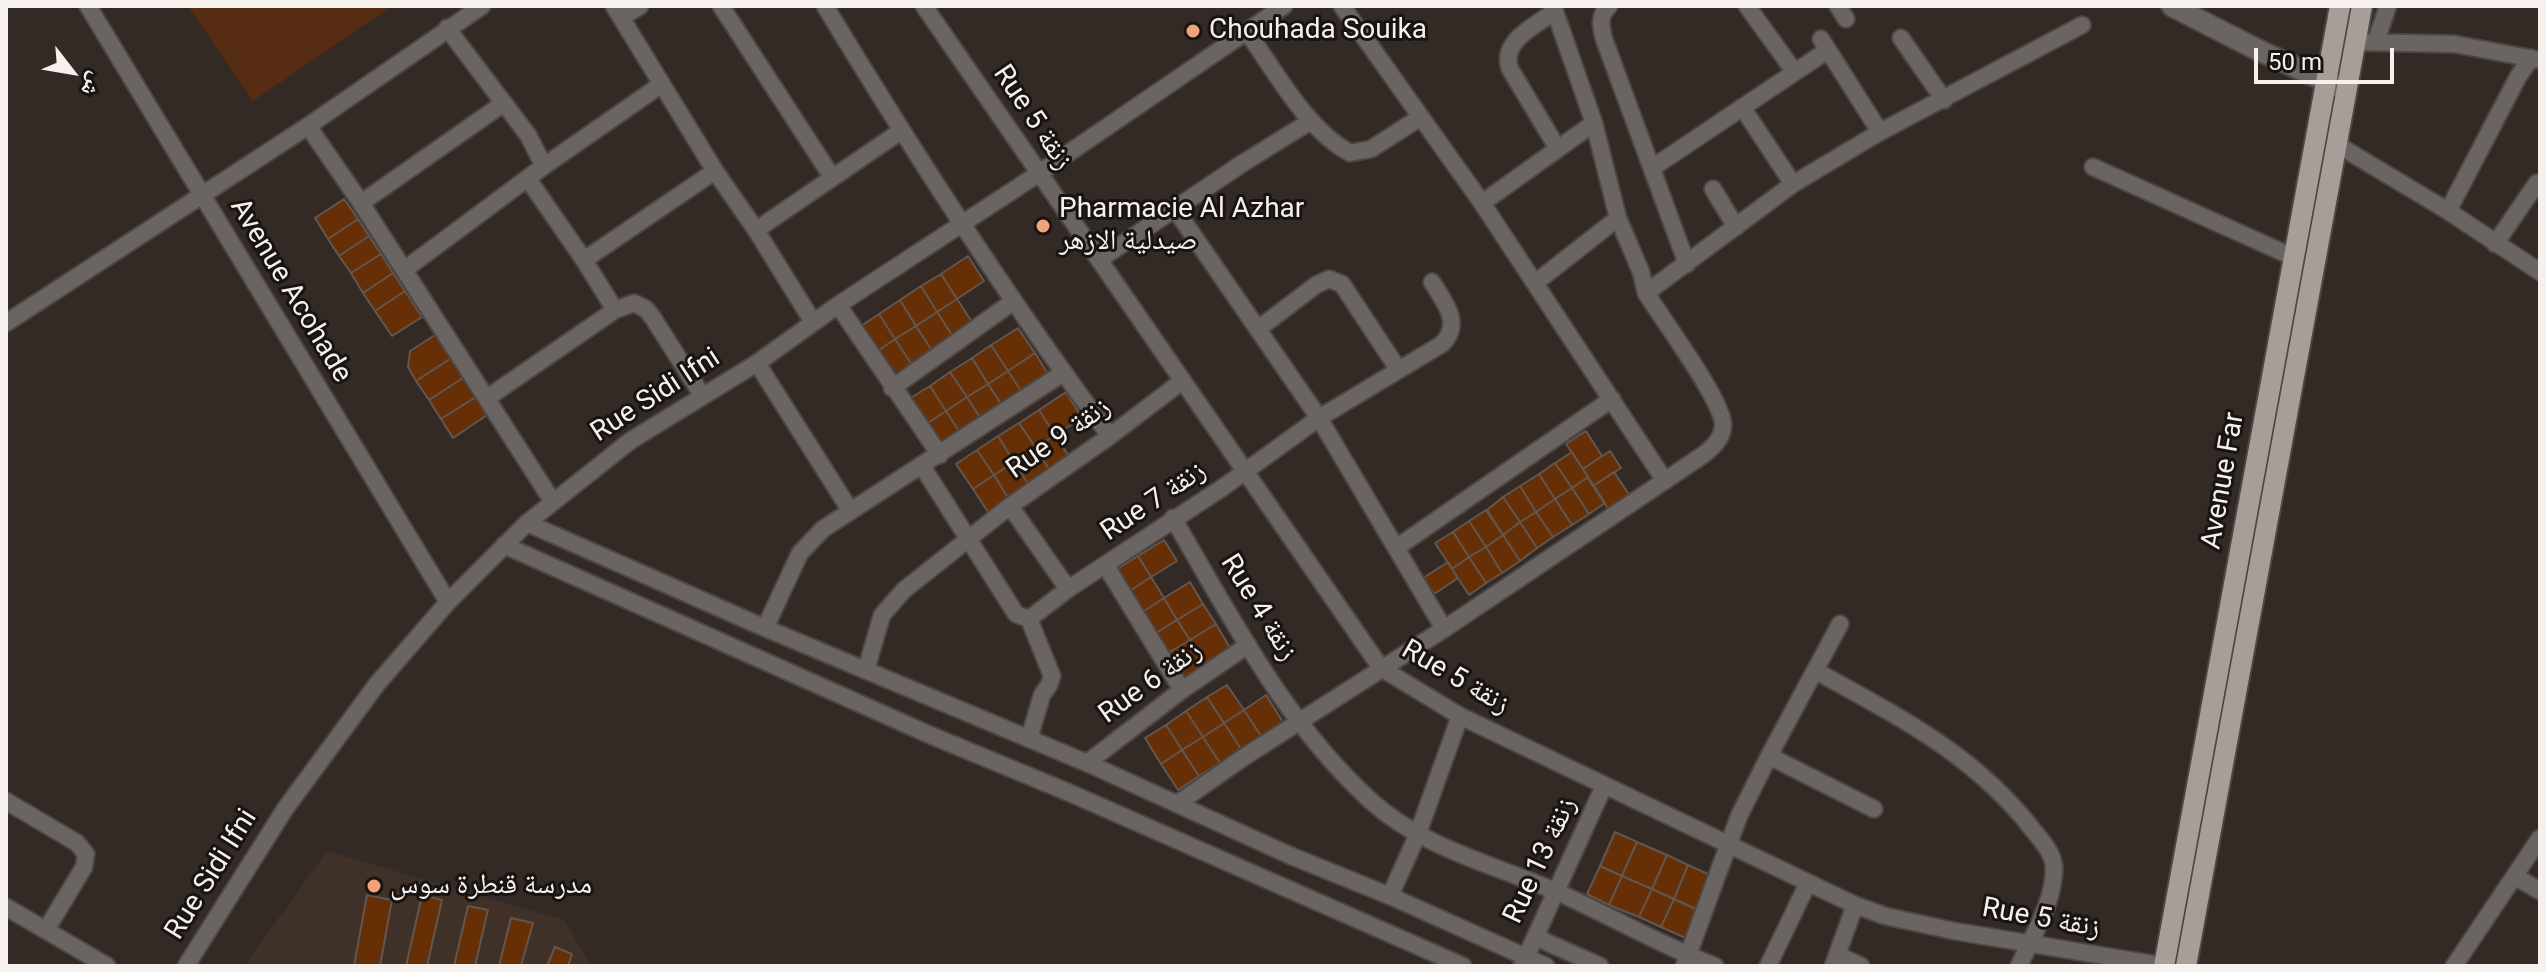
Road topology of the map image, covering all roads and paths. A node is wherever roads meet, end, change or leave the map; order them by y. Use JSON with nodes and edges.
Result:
{"nodes":[{"id":1,"x":88,"y":6,"type":"edge"},
{"id":2,"x":482,"y":6,"type":"edge"},
{"id":3,"x":640,"y":6,"type":"edge"},
{"id":4,"x":721,"y":6,"type":"edge"},
{"id":5,"x":924,"y":6,"type":"edge"},
{"id":6,"x":1284,"y":6,"type":"edge"},
{"id":7,"x":1342,"y":6,"type":"edge"},
{"id":8,"x":1609,"y":6,"type":"edge"},
{"id":9,"x":1747,"y":6,"type":"edge"},
{"id":10,"x":2340,"y":6,"type":"edge"},
{"id":11,"x":2362,"y":6,"type":"edge"},
{"id":12,"x":2388,"y":6,"type":"edge"},
{"id":13,"x":827,"y":7,"type":"edge"},
{"id":14,"x":1554,"y":8,"type":"edge"},
{"id":15,"x":2184,"y":9,"type":"edge"},
{"id":16,"x":618,"y":12,"type":"edge"},
{"id":17,"x":2082,"y":25,"type":"dead end"},
{"id":18,"x":447,"y":28,"type":"junction"},
{"id":19,"x":1247,"y":32,"type":"junction"},
{"id":20,"x":1901,"y":38,"type":"dead end"},
{"id":21,"x":2366,"y":42,"type":"junction"},
{"id":22,"x":2536,"y":59,"type":"edge"},
{"id":23,"x":1794,"y":71,"type":"junction"},
{"id":24,"x":2325,"y":82,"type":"junction"},
{"id":25,"x":662,"y":84,"type":"junction"},
{"id":26,"x":2348,"y":90,"type":"junction"},
{"id":27,"x":1944,"y":100,"type":"junction"},
{"id":28,"x":504,"y":103,"type":"junction"},
{"id":29,"x":1742,"y":107,"type":"junction"},
{"id":30,"x":1421,"y":117,"type":"junction"},
{"id":31,"x":1311,"y":121,"type":"junction"},
{"id":32,"x":1594,"y":123,"type":"junction"},
{"id":33,"x":308,"y":126,"type":"junction"},
{"id":34,"x":901,"y":131,"type":"junction"},
{"id":35,"x":1880,"y":132,"type":"junction"},
{"id":36,"x":2336,"y":144,"type":"junction"},
{"id":37,"x":1558,"y":149,"type":"junction"},
{"id":38,"x":544,"y":166,"type":"junction"},
{"id":39,"x":2093,"y":167,"type":"dead end"},
{"id":40,"x":1652,"y":168,"type":"junction"},
{"id":41,"x":715,"y":171,"type":"junction"},
{"id":42,"x":1038,"y":174,"type":"junction"},
{"id":43,"x":832,"y":177,"type":"junction"},
{"id":44,"x":528,"y":179,"type":"junction"},
{"id":45,"x":2540,"y":183,"type":"edge"},
{"id":46,"x":1793,"y":184,"type":"junction"},
{"id":47,"x":1713,"y":189,"type":"dead end"},
{"id":48,"x":201,"y":195,"type":"junction"},
{"id":49,"x":361,"y":203,"type":"junction"},
{"id":50,"x":1482,"y":203,"type":"junction"},
{"id":51,"x":1175,"y":209,"type":"junction"},
{"id":52,"x":2448,"y":211,"type":"junction"},
{"id":53,"x":1618,"y":218,"type":"junction"},
{"id":54,"x":961,"y":223,"type":"junction"},
{"id":55,"x":1736,"y":227,"type":"junction"},
{"id":56,"x":756,"y":230,"type":"junction"},
{"id":57,"x":2495,"y":244,"type":"junction"},
{"id":58,"x":2293,"y":257,"type":"junction"},
{"id":59,"x":1100,"y":259,"type":"junction"},
{"id":60,"x":584,"y":260,"type":"junction"},
{"id":61,"x":1687,"y":264,"type":"junction"},
{"id":62,"x":404,"y":270,"type":"junction"},
{"id":63,"x":2540,"y":272,"type":"edge"},
{"id":64,"x":1432,"y":282,"type":"dead end"},
{"id":65,"x":1535,"y":283,"type":"junction"},
{"id":66,"x":1646,"y":293,"type":"junction"},
{"id":67,"x":1014,"y":301,"type":"junction"},
{"id":68,"x":838,"y":305,"type":"junction"},
{"id":69,"x":615,"y":310,"type":"junction"},
{"id":70,"x":813,"y":322,"type":"junction"},
{"id":71,"x":6,"y":323,"type":"edge"},
{"id":72,"x":1258,"y":329,"type":"junction"},
{"id":73,"x":757,"y":363,"type":"junction"},
{"id":74,"x":1398,"y":369,"type":"junction"},
{"id":75,"x":1063,"y":373,"type":"junction"},
{"id":76,"x":1181,"y":382,"type":"junction"},
{"id":77,"x":892,"y":388,"type":"junction"},
{"id":78,"x":702,"y":395,"type":"junction"},
{"id":79,"x":487,"y":398,"type":"junction"},
{"id":80,"x":1612,"y":399,"type":"junction"},
{"id":81,"x":1319,"y":418,"type":"junction"},
{"id":82,"x":1110,"y":436,"type":"junction"},
{"id":83,"x":940,"y":455,"type":"junction"},
{"id":84,"x":922,"y":466,"type":"junction"},
{"id":85,"x":1246,"y":472,"type":"junction"},
{"id":86,"x":1665,"y":481,"type":"junction"},
{"id":87,"x":553,"y":502,"type":"junction"},
{"id":88,"x":1010,"y":506,"type":"junction"},
{"id":89,"x":850,"y":510,"type":"junction"},
{"id":90,"x":1173,"y":518,"type":"junction"},
{"id":91,"x":527,"y":523,"type":"junction"},
{"id":92,"x":968,"y":540,"type":"junction"},
{"id":93,"x":504,"y":545,"type":"junction"},
{"id":94,"x":1396,"y":548,"type":"junction"},
{"id":95,"x":1106,"y":566,"type":"junction"},
{"id":96,"x":1068,"y":589,"type":"junction"},
{"id":97,"x":448,"y":602,"type":"junction"},
{"id":98,"x":1022,"y":617,"type":"junction"},
{"id":99,"x":1840,"y":624,"type":"dead end"},
{"id":100,"x":765,"y":628,"type":"junction"},
{"id":101,"x":1444,"y":629,"type":"junction"},
{"id":102,"x":1248,"y":645,"type":"junction"},
{"id":103,"x":1381,"y":668,"type":"junction"},
{"id":104,"x":866,"y":670,"type":"junction"},
{"id":105,"x":1816,"y":671,"type":"junction"},
{"id":106,"x":1182,"y":690,"type":"junction"},
{"id":107,"x":1460,"y":716,"type":"junction"},
{"id":108,"x":1300,"y":724,"type":"junction"},
{"id":109,"x":1029,"y":739,"type":"junction"},
{"id":110,"x":1769,"y":756,"type":"junction"},
{"id":111,"x":1087,"y":763,"type":"junction"},
{"id":112,"x":1604,"y":786,"type":"junction"},
{"id":113,"x":6,"y":801,"type":"edge"},
{"id":114,"x":1177,"y":804,"type":"junction"},
{"id":115,"x":1874,"y":809,"type":"dead end"},
{"id":116,"x":1417,"y":836,"type":"junction"},
{"id":117,"x":2540,"y":838,"type":"edge"},
{"id":118,"x":1728,"y":845,"type":"junction"},
{"id":119,"x":2516,"y":877,"type":"junction"},
{"id":120,"x":1808,"y":883,"type":"junction"},
{"id":121,"x":2540,"y":891,"type":"edge"},
{"id":122,"x":1555,"y":892,"type":"junction"},
{"id":123,"x":1390,"y":896,"type":"junction"},
{"id":124,"x":1855,"y":905,"type":"junction"},
{"id":125,"x":6,"y":907,"type":"edge"},
{"id":126,"x":46,"y":930,"type":"junction"},
{"id":127,"x":1535,"y":937,"type":"junction"},
{"id":128,"x":2029,"y":944,"type":"junction"},
{"id":129,"x":1835,"y":960,"type":"edge"},
{"id":130,"x":1686,"y":961,"type":"edge"},
{"id":131,"x":1524,"y":962,"type":"edge"},
{"id":132,"x":107,"y":966,"type":"edge"},
{"id":133,"x":186,"y":966,"type":"edge"},
{"id":134,"x":1463,"y":966,"type":"edge"},
{"id":135,"x":1546,"y":966,"type":"edge"},
{"id":136,"x":1600,"y":966,"type":"edge"},
{"id":137,"x":1715,"y":966,"type":"edge"},
{"id":138,"x":1768,"y":966,"type":"edge"},
{"id":139,"x":1861,"y":966,"type":"edge"},
{"id":140,"x":2019,"y":966,"type":"edge"},
{"id":141,"x":2164,"y":966,"type":"edge"},
{"id":142,"x":2186,"y":966,"type":"edge"},
{"id":143,"x":2454,"y":966,"type":"edge"}],
"edges":[{"from":1,"to":48,"type":"street","name":"Avenue Acohade"},
{"from":2,"to":18,"type":"street"},
{"from":3,"to":16,"type":"street"},
{"from":4,"to":43,"type":"street"},
{"from":5,"to":42,"type":"street","name":"Rue 5 زنقة"},
{"from":6,"to":19,"type":"street","name":"Rue Sidi Ifni"},
{"from":7,"to":30,"type":"street"},
{"from":8,"to":40,"type":"street"},
{"from":9,"to":23,"type":"street"},
{"from":10,"to":24,"type":"main road","name":"Avenue Far"},
{"from":11,"to":21,"type":"main road","name":"Avenue Far"},
{"from":12,"to":21,"type":"street"},
{"from":13,"to":34,"type":"street"},
{"from":14,"to":32,"type":"street"},
{"from":14,"to":37,"type":"street"},
{"from":15,"to":24,"type":"street"},
{"from":16,"to":25,"type":"street"},
{"from":17,"to":27,"type":"street"},
{"from":18,"to":28,"type":"street"},
{"from":18,"to":33,"type":"street"},
{"from":19,"to":31,"type":"street"},
{"from":19,"to":42,"type":"street","name":"Rue Sidi Ifni"},
{"from":20,"to":27,"type":"street"},
{"from":21,"to":22,"type":"street"},
{"from":21,"to":26,"type":"main road","name":"Avenue Far"},
{"from":22,"to":52,"type":"street"},
{"from":23,"to":29,"type":"street"},
{"from":23,"to":35,"type":"street"},
{"from":24,"to":26,"type":"street"},
{"from":24,"to":58,"type":"main road","name":"Avenue Far"},
{"from":25,"to":38,"type":"street"},
{"from":25,"to":41,"type":"street"},
{"from":26,"to":36,"type":"main road","name":"Avenue Far"},
{"from":27,"to":35,"type":"street"},
{"from":28,"to":38,"type":"street"},
{"from":28,"to":49,"type":"street"},
{"from":29,"to":40,"type":"street"},
{"from":29,"to":46,"type":"street"},
{"from":30,"to":31,"type":"street"},
{"from":30,"to":50,"type":"street"},
{"from":31,"to":51,"type":"street"},
{"from":32,"to":37,"type":"street"},
{"from":32,"to":53,"type":"street"},
{"from":33,"to":48,"type":"street"},
{"from":33,"to":49,"type":"street"},
{"from":34,"to":43,"type":"street"},
{"from":34,"to":54,"type":"street"},
{"from":35,"to":46,"type":"street"},
{"from":36,"to":52,"type":"street"},
{"from":36,"to":142,"type":"main road","name":"Avenue Far"},
{"from":37,"to":50,"type":"street"},
{"from":38,"to":44,"type":"street"},
{"from":39,"to":58,"type":"street"},
{"from":40,"to":61,"type":"street"},
{"from":41,"to":56,"type":"street"},
{"from":41,"to":60,"type":"street"},
{"from":42,"to":54,"type":"street","name":"Rue Sidi Ifni"},
{"from":42,"to":59,"type":"street","name":"Rue 5 زنقة"},
{"from":43,"to":56,"type":"street"},
{"from":44,"to":60,"type":"street"},
{"from":44,"to":62,"type":"street"},
{"from":45,"to":57,"type":"street"},
{"from":46,"to":55,"type":"street"},
{"from":47,"to":55,"type":"street"},
{"from":48,"to":71,"type":"street"},
{"from":48,"to":97,"type":"street","name":"Avenue Acohade"},
{"from":49,"to":62,"type":"street"},
{"from":50,"to":65,"type":"street"},
{"from":51,"to":59,"type":"street"},
{"from":51,"to":72,"type":"street"},
{"from":52,"to":57,"type":"street"},
{"from":53,"to":65,"type":"street"},
{"from":53,"to":66,"type":"street"},
{"from":54,"to":67,"type":"street"},
{"from":54,"to":68,"type":"street","name":"Rue Sidi Ifni"},
{"from":55,"to":61,"type":"street"},
{"from":56,"to":70,"type":"street"},
{"from":57,"to":63,"type":"street"},
{"from":58,"to":141,"type":"main road","name":"Avenue Far"},
{"from":59,"to":76,"type":"street","name":"Rue 5 زنقة"},
{"from":60,"to":69,"type":"street"},
{"from":61,"to":66,"type":"street"},
{"from":62,"to":79,"type":"street"},
{"from":64,"to":74,"type":"street","name":"Rue 7 زنقة"},
{"from":65,"to":80,"type":"street"},
{"from":66,"to":86,"type":"street"},
{"from":67,"to":75,"type":"street"},
{"from":67,"to":77,"type":"street"},
{"from":68,"to":70,"type":"street","name":"Rue Sidi Ifni"},
{"from":68,"to":77,"type":"street"},
{"from":69,"to":78,"type":"street"},
{"from":69,"to":79,"type":"street"},
{"from":70,"to":73,"type":"street","name":"Rue Sidi Ifni"},
{"from":72,"to":74,"type":"street"},
{"from":72,"to":81,"type":"street"},
{"from":73,"to":78,"type":"street","name":"Rue Sidi Ifni"},
{"from":73,"to":89,"type":"street"},
{"from":74,"to":81,"type":"street","name":"Rue 7 زنقة"},
{"from":75,"to":82,"type":"street"},
{"from":75,"to":83,"type":"street"},
{"from":76,"to":82,"type":"street","name":"Rue 9 زنقة"},
{"from":76,"to":85,"type":"street","name":"Rue 5 زنقة"},
{"from":77,"to":83,"type":"street"},
{"from":78,"to":87,"type":"street","name":"Rue Sidi Ifni"},
{"from":79,"to":87,"type":"street"},
{"from":80,"to":86,"type":"street"},
{"from":80,"to":94,"type":"street"},
{"from":81,"to":85,"type":"street","name":"Rue 7 زنقة"},
{"from":81,"to":94,"type":"street"},
{"from":82,"to":88,"type":"street","name":"Rue 9 زنقة"},
{"from":83,"to":84,"type":"street"},
{"from":84,"to":89,"type":"street"},
{"from":84,"to":92,"type":"street"},
{"from":85,"to":90,"type":"street","name":"Rue 7 زنقة"},
{"from":85,"to":103,"type":"street","name":"Rue 5 زنقة"},
{"from":86,"to":101,"type":"street"},
{"from":87,"to":91,"type":"street","name":"Rue Sidi Ifni"},
{"from":88,"to":92,"type":"street","name":"Rue 9 زنقة"},
{"from":88,"to":96,"type":"street"},
{"from":89,"to":100,"type":"street"},
{"from":90,"to":95,"type":"street","name":"Rue 7 زنقة"},
{"from":90,"to":102,"type":"street","name":"Rue 4 زنقة"},
{"from":91,"to":93,"type":"street","name":"Rue Sidi Ifni"},
{"from":91,"to":100,"type":"street"},
{"from":92,"to":98,"type":"street"},
{"from":92,"to":104,"type":"street"},
{"from":93,"to":97,"type":"street","name":"Rue Sidi Ifni"},
{"from":93,"to":134,"type":"street"},
{"from":94,"to":101,"type":"street"},
{"from":95,"to":96,"type":"street","name":"Rue 7 زنقة"},
{"from":95,"to":106,"type":"street"},
{"from":96,"to":98,"type":"street","name":"Rue 7 زنقة"},
{"from":97,"to":133,"type":"street","name":"Rue Sidi Ifni"},
{"from":98,"to":109,"type":"street"},
{"from":99,"to":105,"type":"street"},
{"from":100,"to":104,"type":"street"},
{"from":101,"to":103,"type":"street"},
{"from":102,"to":106,"type":"street","name":"Rue 6 زنقة"},
{"from":102,"to":108,"type":"street","name":"Rue 4 زنقة"},
{"from":103,"to":107,"type":"street","name":"Rue 5 زنقة"},
{"from":103,"to":108,"type":"street"},
{"from":104,"to":109,"type":"street"},
{"from":105,"to":110,"type":"street"},
{"from":105,"to":128,"type":"street"},
{"from":106,"to":111,"type":"street","name":"Rue 6 زنقة"},
{"from":107,"to":112,"type":"street","name":"Rue 5 زنقة"},
{"from":107,"to":116,"type":"street"},
{"from":108,"to":114,"type":"street"},
{"from":108,"to":116,"type":"street","name":"Rue 4 زنقة"},
{"from":109,"to":111,"type":"street"},
{"from":110,"to":115,"type":"street"},
{"from":110,"to":118,"type":"street"},
{"from":111,"to":114,"type":"street"},
{"from":112,"to":118,"type":"street","name":"Rue 5 زنقة"},
{"from":112,"to":122,"type":"street","name":"Rue 13 زنقة"},
{"from":113,"to":126,"type":"street"},
{"from":114,"to":123,"type":"street"},
{"from":116,"to":122,"type":"street","name":"Rue 4 زنقة"},
{"from":116,"to":123,"type":"street"},
{"from":117,"to":119,"type":"street"},
{"from":118,"to":120,"type":"street","name":"Rue 5 زنقة"},
{"from":118,"to":130,"type":"street"},
{"from":119,"to":121,"type":"street"},
{"from":119,"to":143,"type":"street"},
{"from":120,"to":124,"type":"street","name":"Rue 5 زنقة"},
{"from":120,"to":138,"type":"street"},
{"from":122,"to":127,"type":"street","name":"Rue 13 زنقة"},
{"from":122,"to":130,"type":"street","name":"Rue 4 زنقة"},
{"from":123,"to":131,"type":"street"},
{"from":124,"to":128,"type":"street","name":"Rue 5 زنقة"},
{"from":124,"to":129,"type":"street"},
{"from":125,"to":126,"type":"street"},
{"from":126,"to":132,"type":"street"},
{"from":127,"to":131,"type":"street","name":"Rue 13 زنقة"},
{"from":127,"to":136,"type":"street"},
{"from":128,"to":140,"type":"street"},
{"from":128,"to":141,"type":"street","name":"Rue 5 زنقة"},
{"from":129,"to":139,"type":"street"},
{"from":130,"to":137,"type":"street","name":"Rue 4 زنقة"},
{"from":131,"to":135,"type":"street"}]}
